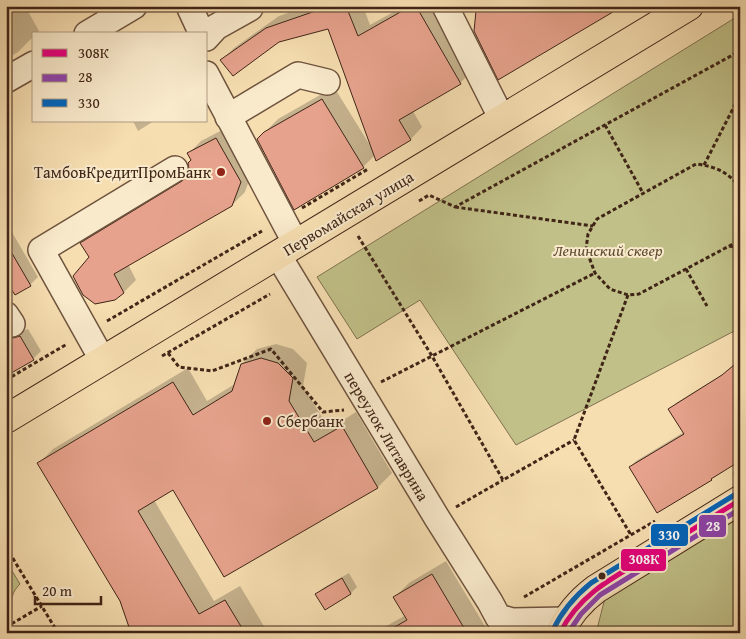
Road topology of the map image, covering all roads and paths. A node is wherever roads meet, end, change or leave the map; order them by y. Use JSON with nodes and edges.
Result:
{"nodes":[{"id":1,"x":134,"y":6,"type":"edge"},
{"id":2,"x":189,"y":6,"type":"edge"},
{"id":3,"x":445,"y":6,"type":"edge"},
{"id":4,"x":689,"y":6,"type":"edge"},
{"id":5,"x":250,"y":8,"type":"dead end"},
{"id":6,"x":90,"y":32,"type":"edge"},
{"id":7,"x":201,"y":32,"type":"edge"},
{"id":8,"x":208,"y":36,"type":"edge"},
{"id":9,"x":740,"y":51,"type":"edge"},
{"id":10,"x":32,"y":65,"type":"edge"},
{"id":11,"x":208,"y":78,"type":"edge"},
{"id":12,"x":6,"y":80,"type":"edge"},
{"id":13,"x":327,"y":82,"type":"dead end"},
{"id":14,"x":740,"y":95,"type":"edge"},
{"id":15,"x":228,"y":117,"type":"junction"},
{"id":16,"x":502,"y":119,"type":"junction"},
{"id":17,"x":605,"y":125,"type":"junction"},
{"id":18,"x":704,"y":165,"type":"junction"},
{"id":19,"x":368,"y":168,"type":"dead end"},
{"id":20,"x":175,"y":170,"type":"dead end"},
{"id":21,"x":740,"y":188,"type":"edge"},
{"id":22,"x":643,"y":193,"type":"junction"},
{"id":23,"x":413,"y":204,"type":"dead end"},
{"id":24,"x":455,"y":207,"type":"junction"},
{"id":25,"x":283,"y":219,"type":"junction"},
{"id":26,"x":593,"y":226,"type":"junction"},
{"id":27,"x":363,"y":233,"type":"dead end"},
{"id":28,"x":358,"y":236,"type":"junction"},
{"id":29,"x":740,"y":236,"type":"edge"},
{"id":30,"x":351,"y":240,"type":"dead end"},
{"id":31,"x":728,"y":246,"type":"junction"},
{"id":32,"x":740,"y":248,"type":"edge"},
{"id":33,"x":287,"y":249,"type":"junction"},
{"id":34,"x":686,"y":269,"type":"junction"},
{"id":35,"x":594,"y":273,"type":"junction"},
{"id":36,"x":628,"y":295,"type":"junction"},
{"id":37,"x":707,"y":306,"type":"dead end"},
{"id":38,"x":88,"y":332,"type":"junction"},
{"id":39,"x":168,"y":353,"type":"dead end"},
{"id":40,"x":432,"y":356,"type":"junction"},
{"id":41,"x":103,"y":361,"type":"junction"},
{"id":42,"x":6,"y":380,"type":"edge"},
{"id":43,"x":377,"y":384,"type":"dead end"},
{"id":44,"x":347,"y":410,"type":"dead end"},
{"id":45,"x":6,"y":419,"type":"edge"},
{"id":46,"x":574,"y":440,"type":"junction"},
{"id":47,"x":740,"y":471,"type":"edge"},
{"id":48,"x":503,"y":480,"type":"junction"},
{"id":49,"x":736,"y":488,"type":"edge"},
{"id":50,"x":452,"y":510,"type":"dead end"},
{"id":51,"x":656,"y":520,"type":"dead end"},
{"id":52,"x":631,"y":535,"type":"junction"},
{"id":53,"x":6,"y":547,"type":"edge"},
{"id":54,"x":522,"y":598,"type":"dead end"},
{"id":55,"x":42,"y":606,"type":"junction"},
{"id":56,"x":504,"y":625,"type":"edge"},
{"id":57,"x":6,"y":627,"type":"edge"},
{"id":58,"x":562,"y":629,"type":"edge"},
{"id":59,"x":58,"y":633,"type":"edge"}],
"edges":[{"from":1,"to":6,"type":"street"},
{"from":2,"to":7,"type":"street"},
{"from":3,"to":16,"type":"street"},
{"from":4,"to":16,"type":"main road","name":"Первомайская улица"},
{"from":5,"to":8,"type":"street"},
{"from":9,"to":17,"type":"path"},
{"from":10,"to":12,"type":"street"},
{"from":11,"to":15,"type":"street","name":"переулок Литаврина"},
{"from":13,"to":15,"type":"street"},
{"from":14,"to":18,"type":"path"},
{"from":15,"to":25,"type":"street","name":"переулок Литаврина"},
{"from":16,"to":33,"type":"main road","name":"Первомайская улица"},
{"from":17,"to":22,"type":"path"},
{"from":17,"to":24,"type":"path"},
{"from":18,"to":21,"type":"path"},
{"from":18,"to":22,"type":"path"},
{"from":19,"to":25,"type":"path"},
{"from":20,"to":38,"type":"street"},
{"from":22,"to":26,"type":"path"},
{"from":23,"to":24,"type":"path"},
{"from":24,"to":26,"type":"path"},
{"from":25,"to":33,"type":"street","name":"переулок Литаврина"},
{"from":25,"to":38,"type":"path"},
{"from":26,"to":35,"type":"path"},
{"from":27,"to":28,"type":"path"},
{"from":28,"to":30,"type":"path"},
{"from":28,"to":40,"type":"path"},
{"from":29,"to":31,"type":"path"},
{"from":31,"to":32,"type":"path"},
{"from":31,"to":34,"type":"path"},
{"from":33,"to":41,"type":"main road","name":"Первомайская улица"},
{"from":33,"to":56,"type":"street","name":"переулок Литаврина"},
{"from":34,"to":36,"type":"path"},
{"from":34,"to":37,"type":"path"},
{"from":35,"to":36,"type":"path"},
{"from":35,"to":40,"type":"path"},
{"from":36,"to":46,"type":"path"},
{"from":38,"to":41,"type":"street"},
{"from":38,"to":42,"type":"path"},
{"from":39,"to":44,"type":"path"},
{"from":40,"to":43,"type":"path"},
{"from":40,"to":48,"type":"path"},
{"from":41,"to":45,"type":"main road","name":"Первомайская улица"},
{"from":46,"to":48,"type":"path"},
{"from":46,"to":52,"type":"path"},
{"from":47,"to":49,"type":"path"},
{"from":48,"to":50,"type":"path"},
{"from":49,"to":58,"type":"main road"},
{"from":51,"to":52,"type":"path"},
{"from":52,"to":54,"type":"path"},
{"from":53,"to":55,"type":"path"},
{"from":55,"to":57,"type":"path"},
{"from":55,"to":59,"type":"path"},
{"from":56,"to":58,"type":"street","name":"переулок Литаврина"}]}
